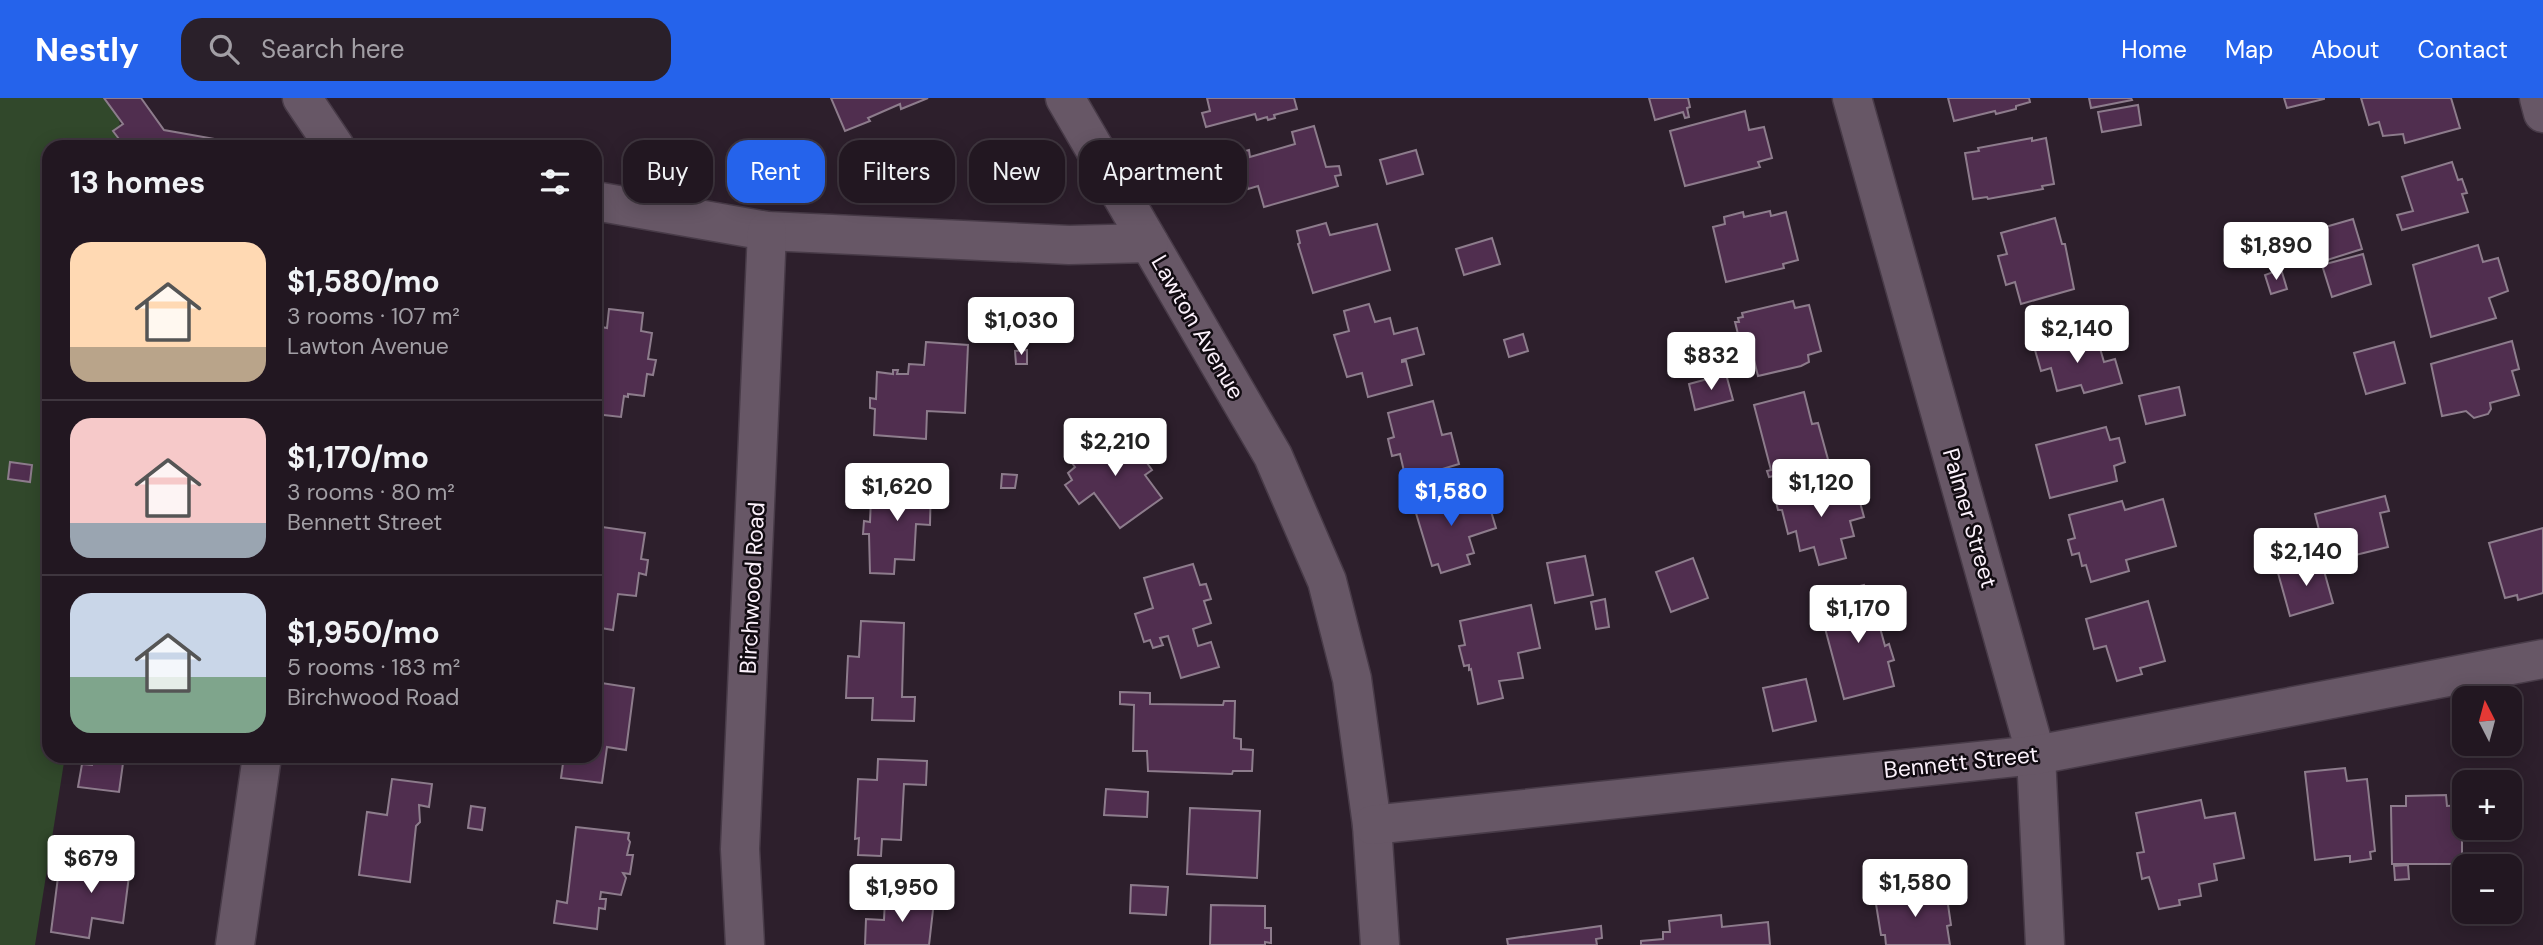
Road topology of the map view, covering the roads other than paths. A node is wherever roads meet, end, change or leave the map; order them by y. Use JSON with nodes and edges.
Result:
{"nodes":[{"id":1,"x":302,"y":98,"type":"edge"},
{"id":2,"x":1065,"y":98,"type":"edge"},
{"id":3,"x":1852,"y":98,"type":"edge"},
{"id":4,"x":2539,"y":98,"type":"edge"},
{"id":5,"x":2543,"y":113,"type":"edge"},
{"id":6,"x":330,"y":140,"type":"edge"},
{"id":7,"x":602,"y":202,"type":"edge"},
{"id":8,"x":768,"y":230,"type":"junction"},
{"id":9,"x":1149,"y":243,"type":"junction"},
{"id":10,"x":2543,"y":659,"type":"edge"},
{"id":11,"x":2036,"y":755,"type":"junction"},
{"id":12,"x":261,"y":763,"type":"edge"},
{"id":13,"x":1372,"y":825,"type":"junction"},
{"id":14,"x":235,"y":945,"type":"edge"},
{"id":15,"x":744,"y":945,"type":"edge"},
{"id":16,"x":1380,"y":945,"type":"edge"},
{"id":17,"x":2045,"y":945,"type":"edge"}],
"edges":[{"from":1,"to":6,"type":"street"},
{"from":2,"to":9,"type":"street"},
{"from":3,"to":11,"type":"street","name":"Palmer Street"},
{"from":4,"to":5,"type":"street"},
{"from":7,"to":8,"type":"street","name":"Lawton Avenue"},
{"from":8,"to":9,"type":"street","name":"Lawton Avenue"},
{"from":8,"to":15,"type":"street","name":"Birchwood Road"},
{"from":9,"to":13,"type":"street","name":"Lawton Avenue"},
{"from":10,"to":11,"type":"street","name":"Bennett Street"},
{"from":11,"to":13,"type":"street","name":"Bennett Street"},
{"from":11,"to":17,"type":"street","name":"Palmer Street"},
{"from":12,"to":14,"type":"street"},
{"from":13,"to":16,"type":"street","name":"Lawton Avenue"}]}
